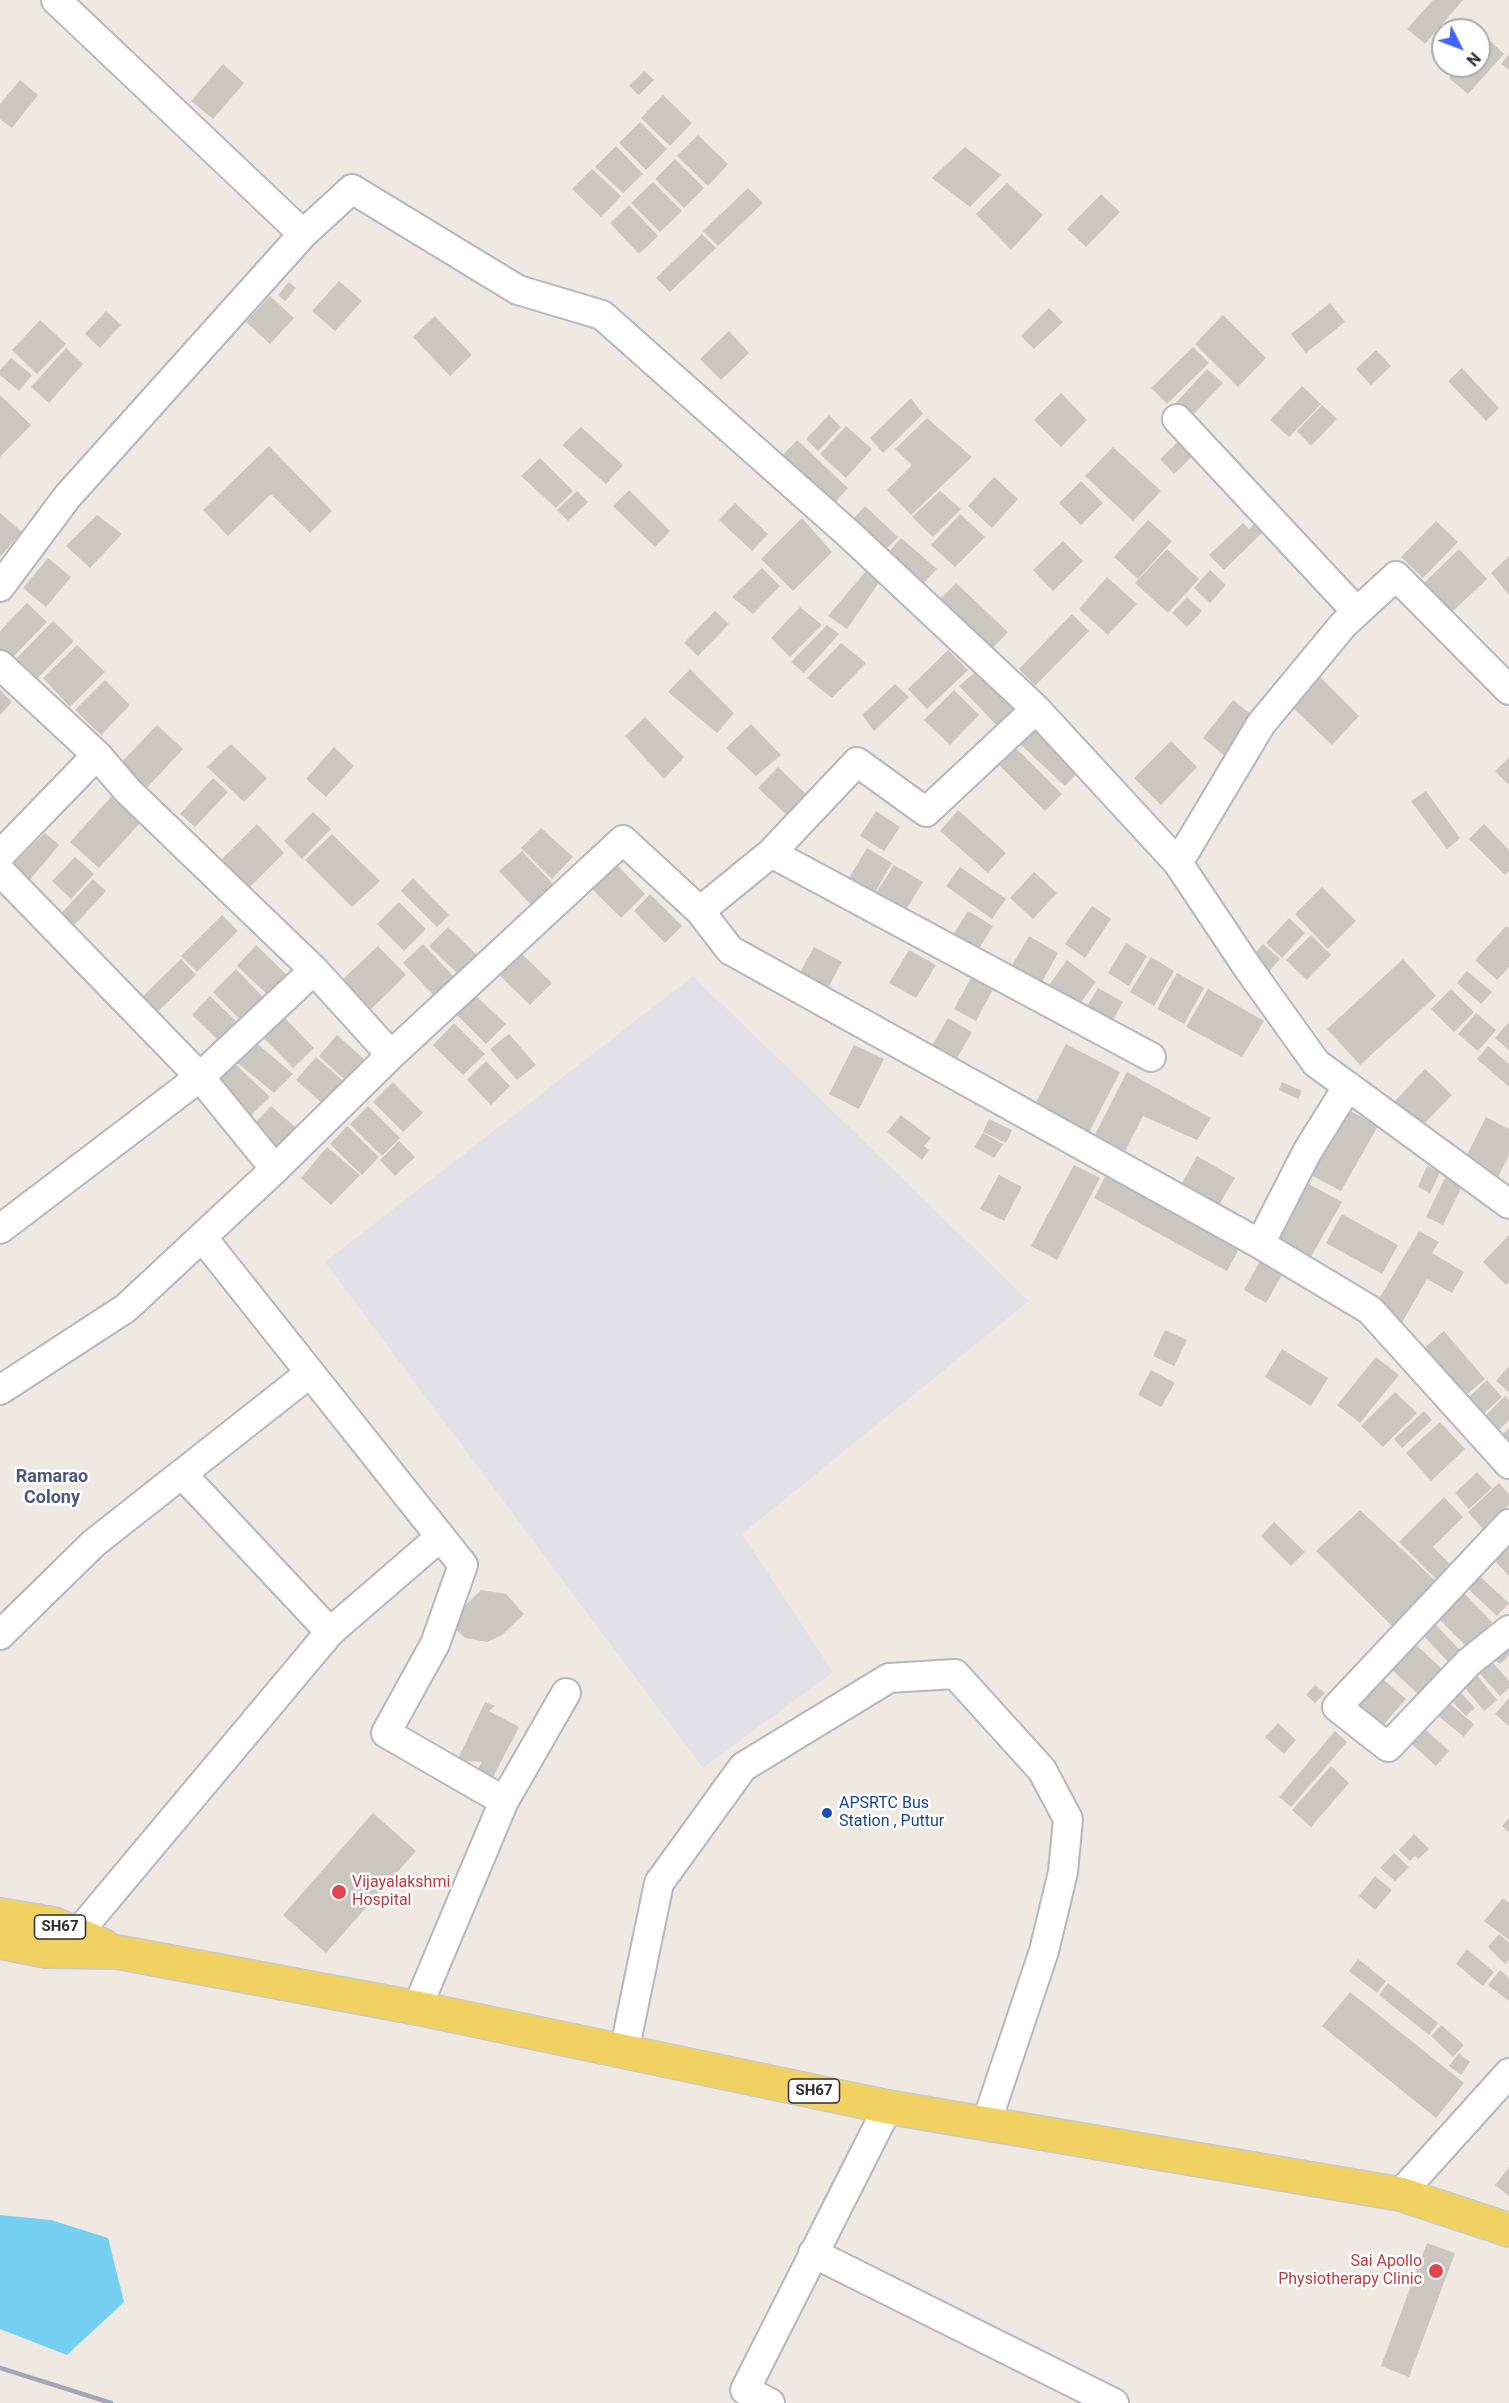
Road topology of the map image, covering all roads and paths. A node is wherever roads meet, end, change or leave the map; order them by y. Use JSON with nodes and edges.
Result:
{"nodes":[{"id":1,"x":56,"y":0,"type":"edge"},
{"id":2,"x":303,"y":234,"type":"junction"},
{"id":3,"x":1177,"y":419,"type":"dead end"},
{"id":4,"x":0,"y":587,"type":"edge"},
{"id":5,"x":1357,"y":612,"type":"junction"},
{"id":6,"x":0,"y":665,"type":"edge"},
{"id":7,"x":1509,"y":690,"type":"edge"},
{"id":8,"x":1036,"y":709,"type":"junction"},
{"id":9,"x":97,"y":755,"type":"junction"},
{"id":10,"x":771,"y":853,"type":"junction"},
{"id":11,"x":0,"y":855,"type":"edge"},
{"id":12,"x":1178,"y":863,"type":"junction"},
{"id":13,"x":0,"y":871,"type":"edge"},
{"id":14,"x":700,"y":911,"type":"junction"},
{"id":15,"x":314,"y":970,"type":"junction"},
{"id":16,"x":392,"y":1055,"type":"junction"},
{"id":17,"x":1152,"y":1057,"type":"dead end"},
{"id":18,"x":200,"y":1077,"type":"junction"},
{"id":19,"x":1348,"y":1086,"type":"junction"},
{"id":20,"x":275,"y":1169,"type":"junction"},
{"id":21,"x":1509,"y":1204,"type":"edge"},
{"id":22,"x":0,"y":1229,"type":"edge"},
{"id":23,"x":202,"y":1237,"type":"junction"},
{"id":24,"x":1260,"y":1244,"type":"junction"},
{"id":25,"x":310,"y":1373,"type":"junction"},
{"id":26,"x":0,"y":1390,"type":"edge"},
{"id":27,"x":1509,"y":1464,"type":"edge"},
{"id":28,"x":182,"y":1474,"type":"junction"},
{"id":29,"x":1509,"y":1524,"type":"edge"},
{"id":30,"x":440,"y":1537,"type":"junction"},
{"id":31,"x":1509,"y":1630,"type":"edge"},
{"id":32,"x":330,"y":1632,"type":"junction"},
{"id":33,"x":0,"y":1635,"type":"edge"},
{"id":34,"x":566,"y":1693,"type":"dead end"},
{"id":35,"x":504,"y":1801,"type":"junction"},
{"id":36,"x":0,"y":1916,"type":"edge"},
{"id":37,"x":76,"y":1934,"type":"junction"},
{"id":38,"x":0,"y":1942,"type":"edge"},
{"id":39,"x":117,"y":1952,"type":"junction"},
{"id":40,"x":417,"y":2008,"type":"junction"},
{"id":41,"x":624,"y":2052,"type":"junction"},
{"id":42,"x":1509,"y":2073,"type":"edge"},
{"id":43,"x":888,"y":2107,"type":"junction"},
{"id":44,"x":986,"y":2124,"type":"junction"},
{"id":45,"x":1400,"y":2194,"type":"junction"},
{"id":46,"x":1509,"y":2230,"type":"edge"},
{"id":47,"x":813,"y":2253,"type":"junction"},
{"id":48,"x":770,"y":2403,"type":"edge"},
{"id":49,"x":1114,"y":2403,"type":"edge"}],
"edges":[{"from":1,"to":2,"type":"street"},
{"from":2,"to":4,"type":"street"},
{"from":2,"to":8,"type":"street"},
{"from":3,"to":5,"type":"street"},
{"from":5,"to":7,"type":"street"},
{"from":5,"to":12,"type":"street"},
{"from":6,"to":9,"type":"street"},
{"from":8,"to":10,"type":"street"},
{"from":8,"to":12,"type":"street"},
{"from":9,"to":11,"type":"street"},
{"from":9,"to":15,"type":"street"},
{"from":10,"to":14,"type":"street"},
{"from":10,"to":17,"type":"street"},
{"from":12,"to":19,"type":"street"},
{"from":13,"to":18,"type":"street"},
{"from":14,"to":16,"type":"street"},
{"from":14,"to":24,"type":"street"},
{"from":15,"to":16,"type":"street"},
{"from":15,"to":18,"type":"street"},
{"from":16,"to":20,"type":"street"},
{"from":18,"to":20,"type":"street"},
{"from":18,"to":22,"type":"street"},
{"from":19,"to":21,"type":"street"},
{"from":19,"to":24,"type":"street"},
{"from":20,"to":23,"type":"street"},
{"from":23,"to":25,"type":"street"},
{"from":23,"to":26,"type":"street"},
{"from":24,"to":27,"type":"street"},
{"from":25,"to":28,"type":"street"},
{"from":25,"to":30,"type":"street"},
{"from":28,"to":32,"type":"street"},
{"from":28,"to":33,"type":"street"},
{"from":29,"to":31,"type":"street"},
{"from":30,"to":32,"type":"street"},
{"from":30,"to":35,"type":"street"},
{"from":32,"to":37,"type":"street"},
{"from":34,"to":35,"type":"street"},
{"from":35,"to":40,"type":"street"},
{"from":36,"to":37,"type":"main road","number":"SH67"},
{"from":37,"to":39,"type":"main road","number":"SH67"},
{"from":38,"to":39,"type":"main road","number":"SH67"},
{"from":39,"to":40,"type":"main road","number":"SH67"},
{"from":40,"to":41,"type":"main road","number":"SH67"},
{"from":41,"to":43,"type":"main road","number":"SH67"},
{"from":41,"to":44,"type":"street"},
{"from":42,"to":45,"type":"street"},
{"from":43,"to":44,"type":"main road","number":"SH67"},
{"from":43,"to":47,"type":"street"},
{"from":44,"to":45,"type":"main road","number":"SH67"},
{"from":45,"to":46,"type":"main road","number":"SH67"},
{"from":47,"to":48,"type":"street"},
{"from":47,"to":49,"type":"street"}]}
